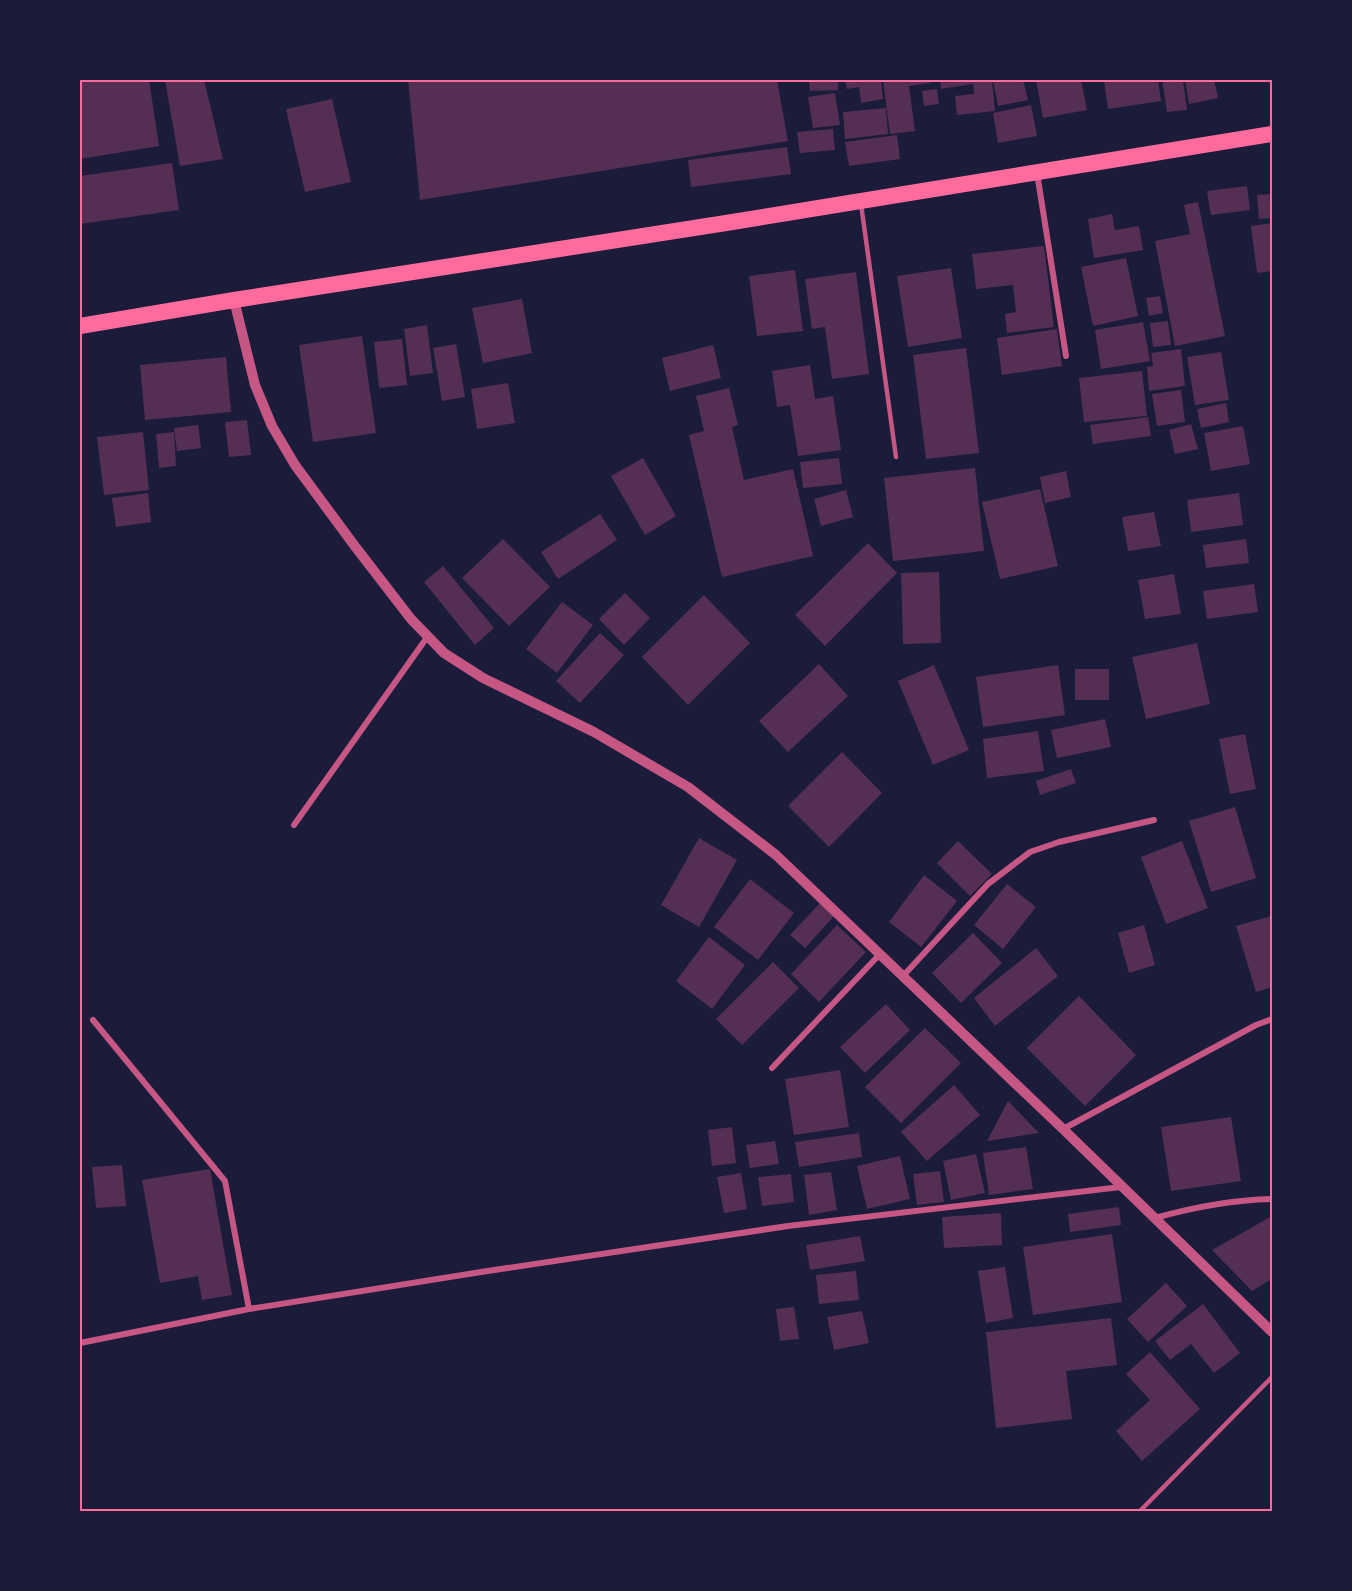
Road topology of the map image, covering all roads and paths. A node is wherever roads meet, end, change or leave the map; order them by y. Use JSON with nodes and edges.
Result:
{"nodes":[{"id":1,"x":1272,"y":134,"type":"edge"},
{"id":2,"x":1036,"y":173,"type":"junction"},
{"id":3,"x":860,"y":201,"type":"junction"},
{"id":4,"x":234,"y":300,"type":"junction"},
{"id":5,"x":80,"y":326,"type":"edge"},
{"id":6,"x":1066,"y":356,"type":"dead end"},
{"id":7,"x":896,"y":457,"type":"dead end"},
{"id":8,"x":428,"y":636,"type":"junction"},
{"id":9,"x":1154,"y":820,"type":"dead end"},
{"id":10,"x":294,"y":825,"type":"dead end"},
{"id":11,"x":880,"y":954,"type":"junction"},
{"id":12,"x":903,"y":976,"type":"junction"},
{"id":13,"x":1272,"y":1019,"type":"edge"},
{"id":14,"x":93,"y":1020,"type":"dead end"},
{"id":15,"x":772,"y":1068,"type":"dead end"},
{"id":16,"x":1063,"y":1129,"type":"junction"},
{"id":17,"x":1122,"y":1187,"type":"junction"},
{"id":18,"x":1272,"y":1199,"type":"edge"},
{"id":19,"x":1155,"y":1218,"type":"junction"},
{"id":20,"x":249,"y":1309,"type":"junction"},
{"id":21,"x":1272,"y":1332,"type":"edge"},
{"id":22,"x":80,"y":1343,"type":"edge"},
{"id":23,"x":1272,"y":1377,"type":"edge"},
{"id":24,"x":1140,"y":1511,"type":"edge"}],
"edges":[{"from":1,"to":2,"type":"highway"},
{"from":2,"to":3,"type":"highway"},
{"from":2,"to":6,"type":"street"},
{"from":3,"to":4,"type":"highway"},
{"from":3,"to":7,"type":"lane"},
{"from":4,"to":5,"type":"highway"},
{"from":4,"to":8,"type":"street"},
{"from":8,"to":10,"type":"street"},
{"from":8,"to":11,"type":"street"},
{"from":9,"to":12,"type":"street"},
{"from":11,"to":12,"type":"street"},
{"from":11,"to":15,"type":"street"},
{"from":12,"to":16,"type":"street"},
{"from":13,"to":16,"type":"street"},
{"from":14,"to":20,"type":"street"},
{"from":16,"to":17,"type":"street"},
{"from":17,"to":19,"type":"street"},
{"from":17,"to":20,"type":"street"},
{"from":18,"to":19,"type":"street"},
{"from":19,"to":21,"type":"street"},
{"from":20,"to":22,"type":"street"},
{"from":23,"to":24,"type":"lane"}]}
